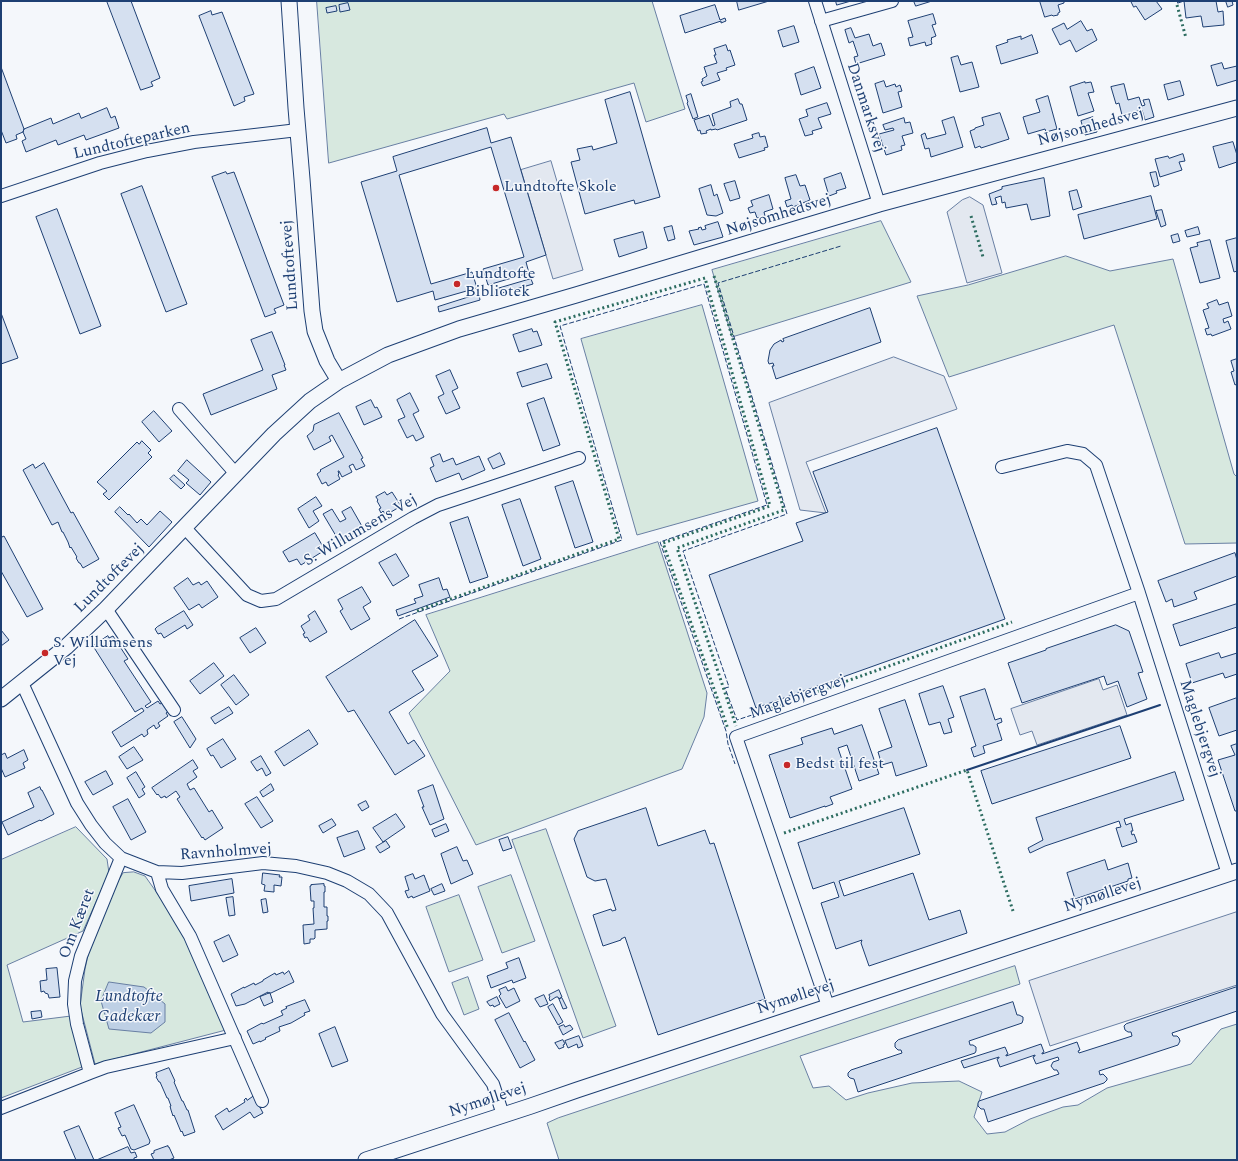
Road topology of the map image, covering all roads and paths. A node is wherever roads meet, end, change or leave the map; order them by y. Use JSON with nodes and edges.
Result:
{"nodes":[{"id":1,"x":289,"y":1,"type":"edge"},
{"id":2,"x":815,"y":1,"type":"edge"},
{"id":3,"x":892,"y":1,"type":"edge"},
{"id":4,"x":821,"y":21,"type":"junction"},
{"id":5,"x":1237,"y":108,"type":"edge"},
{"id":6,"x":298,"y":130,"type":"junction"},
{"id":7,"x":1,"y":196,"type":"edge"},
{"id":8,"x":879,"y":204,"type":"junction"},
{"id":9,"x":339,"y":381,"type":"junction"},
{"id":10,"x":179,"y":409,"type":"dead end"},
{"id":11,"x":579,"y":458,"type":"dead end"},
{"id":12,"x":1002,"y":467,"type":"dead end"},
{"id":13,"x":236,"y":474,"type":"junction"},
{"id":14,"x":185,"y":528,"type":"junction"},
{"id":15,"x":1139,"y":593,"type":"junction"},
{"id":16,"x":106,"y":609,"type":"junction"},
{"id":17,"x":22,"y":683,"type":"junction"},
{"id":18,"x":1,"y":699,"type":"edge"},
{"id":19,"x":174,"y":710,"type":"dead end"},
{"id":20,"x":121,"y":858,"type":"junction"},
{"id":21,"x":157,"y":872,"type":"junction"},
{"id":22,"x":1233,"y":872,"type":"edge"},
{"id":23,"x":828,"y":1006,"type":"junction"},
{"id":24,"x":235,"y":1038,"type":"junction"},
{"id":25,"x":90,"y":1073,"type":"junction"},
{"id":26,"x":262,"y":1101,"type":"dead end"},
{"id":27,"x":1,"y":1108,"type":"edge"},
{"id":28,"x":503,"y":1115,"type":"junction"},
{"id":29,"x":366,"y":1160,"type":"edge"}],
"edges":[{"from":1,"to":6,"type":"street","name":"Lundtoftevej"},
{"from":2,"to":4,"type":"street","name":"Danmarksvej"},
{"from":3,"to":4,"type":"street"},
{"from":4,"to":8,"type":"street","name":"Danmarksvej"},
{"from":5,"to":8,"type":"street","name":"Nøjsomhedsvej"},
{"from":6,"to":7,"type":"street","name":"Lundtofteparken"},
{"from":6,"to":9,"type":"street","name":"Lundtoftevej"},
{"from":8,"to":9,"type":"street","name":"Nøjsomhedsvej"},
{"from":9,"to":13,"type":"street","name":"Lundtoftevej"},
{"from":10,"to":13,"type":"street"},
{"from":11,"to":14,"type":"street","name":"S. Willumsens Vej"},
{"from":12,"to":15,"type":"street","name":"Maglebjergvej"},
{"from":13,"to":14,"type":"street","name":"Lundtoftevej"},
{"from":14,"to":16,"type":"street","name":"Lundtoftevej"},
{"from":15,"to":22,"type":"street","name":"Maglebjergvej"},
{"from":15,"to":23,"type":"street","name":"Maglebjergvej"},
{"from":16,"to":17,"type":"street","name":"Lundtoftevej"},
{"from":16,"to":19,"type":"street"},
{"from":17,"to":18,"type":"street","name":"Lundtoftevej"},
{"from":17,"to":20,"type":"street","name":"Ravnholmvej"},
{"from":20,"to":21,"type":"street","name":"Ravnholmvej"},
{"from":20,"to":25,"type":"street","name":"Om Kæret"},
{"from":21,"to":24,"type":"street"},
{"from":21,"to":28,"type":"street","name":"Ravnholmvej"},
{"from":22,"to":23,"type":"street","name":"Nymøllevej"},
{"from":23,"to":28,"type":"street","name":"Nymøllevej"},
{"from":24,"to":25,"type":"street"},
{"from":24,"to":26,"type":"street"},
{"from":25,"to":27,"type":"street"},
{"from":28,"to":29,"type":"street","name":"Nymøllevej"}]}
